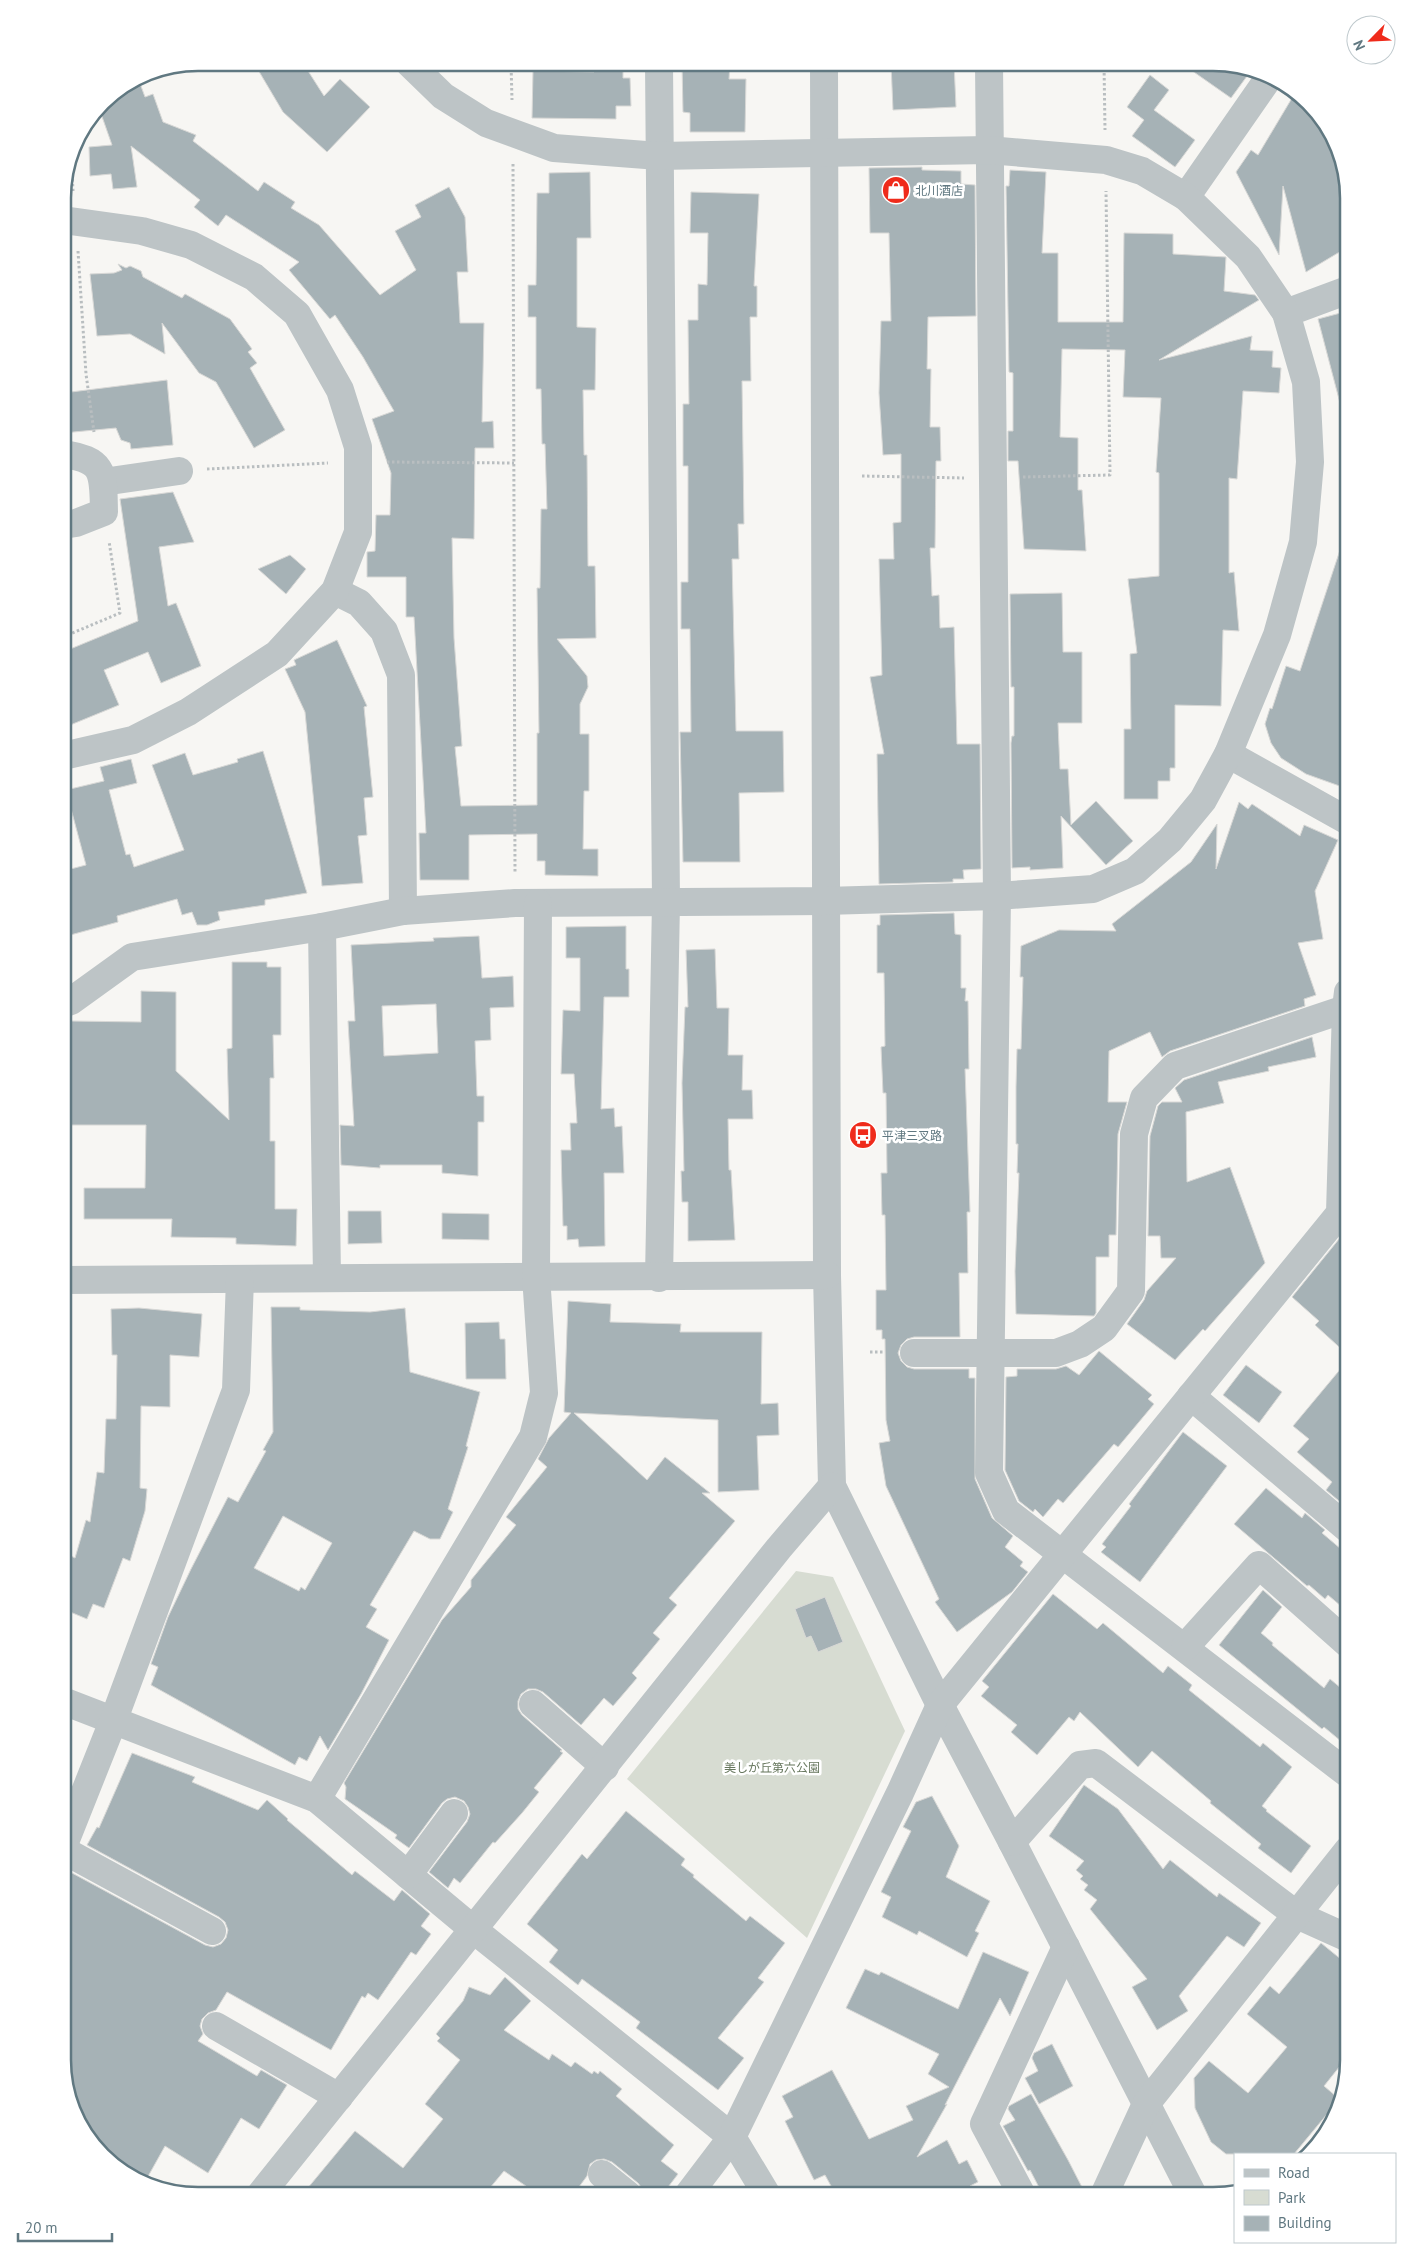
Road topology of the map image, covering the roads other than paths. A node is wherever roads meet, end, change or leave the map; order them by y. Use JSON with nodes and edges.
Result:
{"nodes":[{"id":1,"x":418,"y":71,"type":"edge"},
{"id":2,"x":659,"y":71,"type":"edge"},
{"id":3,"x":824,"y":72,"type":"edge"},
{"id":4,"x":989,"y":72,"type":"edge"},
{"id":5,"x":1265,"y":83,"type":"edge"},
{"id":6,"x":988,"y":150,"type":"junction"},
{"id":7,"x":824,"y":151,"type":"junction"},
{"id":8,"x":659,"y":156,"type":"junction"},
{"id":9,"x":1186,"y":197,"type":"junction"},
{"id":10,"x":72,"y":221,"type":"edge"},
{"id":11,"x":1340,"y":293,"type":"edge"},
{"id":12,"x":1286,"y":313,"type":"junction"},
{"id":13,"x":72,"y":455,"type":"edge"},
{"id":14,"x":179,"y":471,"type":"road end"},
{"id":15,"x":101,"y":475,"type":"junction"},
{"id":16,"x":72,"y":524,"type":"edge"},
{"id":17,"x":335,"y":591,"type":"junction"},
{"id":18,"x":72,"y":754,"type":"edge"},
{"id":19,"x":1228,"y":754,"type":"junction"},
{"id":20,"x":1340,"y":817,"type":"edge"},
{"id":21,"x":997,"y":896,"type":"junction"},
{"id":22,"x":825,"y":901,"type":"junction"},
{"id":23,"x":666,"y":902,"type":"junction"},
{"id":24,"x":527,"y":903,"type":"junction"},
{"id":25,"x":403,"y":911,"type":"junction"},
{"id":26,"x":322,"y":927,"type":"junction"},
{"id":27,"x":72,"y":994,"type":"edge"},
{"id":28,"x":1340,"y":1005,"type":"edge"},
{"id":29,"x":1340,"y":1219,"type":"edge"},
{"id":30,"x":827,"y":1275,"type":"junction"},
{"id":31,"x":536,"y":1276,"type":"junction"},
{"id":32,"x":327,"y":1278,"type":"junction"},
{"id":33,"x":660,"y":1278,"type":"junction"},
{"id":34,"x":240,"y":1279,"type":"junction"},
{"id":35,"x":71,"y":1280,"type":"edge"},
{"id":36,"x":914,"y":1353,"type":"dead end"},
{"id":37,"x":990,"y":1354,"type":"junction"},
{"id":38,"x":1191,"y":1396,"type":"junction"},
{"id":39,"x":832,"y":1486,"type":"junction"},
{"id":40,"x":1340,"y":1522,"type":"edge"},
{"id":41,"x":1062,"y":1555,"type":"junction"},
{"id":42,"x":1340,"y":1637,"type":"edge"},
{"id":43,"x":1185,"y":1647,"type":"junction"},
{"id":44,"x":71,"y":1704,"type":"edge"},
{"id":45,"x":533,"y":1704,"type":"dead end"},
{"id":46,"x":940,"y":1705,"type":"junction"},
{"id":47,"x":114,"y":1719,"type":"junction"},
{"id":48,"x":605,"y":1766,"type":"junction"},
{"id":49,"x":1340,"y":1768,"type":"edge"},
{"id":50,"x":317,"y":1799,"type":"junction"},
{"id":51,"x":454,"y":1813,"type":"dead end"},
{"id":52,"x":71,"y":1826,"type":"edge"},
{"id":53,"x":1012,"y":1842,"type":"junction"},
{"id":54,"x":71,"y":1854,"type":"edge"},
{"id":55,"x":1340,"y":1860,"type":"edge"},
{"id":56,"x":408,"y":1876,"type":"junction"},
{"id":57,"x":1297,"y":1915,"type":"junction"},
{"id":58,"x":474,"y":1930,"type":"junction"},
{"id":59,"x":212,"y":1931,"type":"dead end"},
{"id":60,"x":1340,"y":1934,"type":"edge"},
{"id":61,"x":1066,"y":1947,"type":"junction"},
{"id":62,"x":216,"y":2026,"type":"dead end"},
{"id":63,"x":339,"y":2097,"type":"junction"},
{"id":64,"x":1146,"y":2104,"type":"junction"},
{"id":65,"x":732,"y":2137,"type":"junction"},
{"id":66,"x":602,"y":2174,"type":"dead end"},
{"id":67,"x":267,"y":2186,"type":"edge"},
{"id":68,"x":617,"y":2186,"type":"edge"},
{"id":69,"x":694,"y":2186,"type":"edge"},
{"id":70,"x":762,"y":2187,"type":"edge"},
{"id":71,"x":1017,"y":2187,"type":"edge"},
{"id":72,"x":1108,"y":2187,"type":"edge"},
{"id":73,"x":1188,"y":2187,"type":"edge"}],
"edges":[{"from":1,"to":8,"type":"street"},
{"from":2,"to":8,"type":"street"},
{"from":3,"to":7,"type":"street"},
{"from":4,"to":6,"type":"street"},
{"from":5,"to":9,"type":"street"},
{"from":6,"to":7,"type":"street"},
{"from":6,"to":9,"type":"street"},
{"from":6,"to":21,"type":"street"},
{"from":7,"to":8,"type":"street"},
{"from":7,"to":22,"type":"street"},
{"from":8,"to":23,"type":"street"},
{"from":9,"to":12,"type":"street"},
{"from":10,"to":17,"type":"street"},
{"from":11,"to":12,"type":"street"},
{"from":12,"to":19,"type":"street"},
{"from":13,"to":15,"type":"street"},
{"from":14,"to":15,"type":"street"},
{"from":15,"to":16,"type":"street"},
{"from":17,"to":18,"type":"street"},
{"from":17,"to":25,"type":"street"},
{"from":19,"to":20,"type":"street"},
{"from":19,"to":21,"type":"street"},
{"from":21,"to":22,"type":"street"},
{"from":21,"to":37,"type":"street"},
{"from":22,"to":23,"type":"street"},
{"from":22,"to":30,"type":"street"},
{"from":23,"to":24,"type":"street"},
{"from":23,"to":33,"type":"street"},
{"from":24,"to":25,"type":"street"},
{"from":24,"to":31,"type":"street"},
{"from":25,"to":26,"type":"street"},
{"from":26,"to":27,"type":"street"},
{"from":26,"to":32,"type":"street"},
{"from":28,"to":37,"type":"street"},
{"from":29,"to":38,"type":"street"},
{"from":30,"to":33,"type":"street"},
{"from":30,"to":39,"type":"street"},
{"from":31,"to":32,"type":"street"},
{"from":31,"to":33,"type":"street"},
{"from":31,"to":50,"type":"street"},
{"from":32,"to":34,"type":"street"},
{"from":34,"to":35,"type":"street"},
{"from":34,"to":47,"type":"street"},
{"from":36,"to":37,"type":"street"},
{"from":37,"to":41,"type":"street"},
{"from":38,"to":40,"type":"street"},
{"from":38,"to":41,"type":"street"},
{"from":39,"to":46,"type":"street"},
{"from":39,"to":48,"type":"street"},
{"from":41,"to":43,"type":"street"},
{"from":41,"to":46,"type":"street"},
{"from":42,"to":43,"type":"street"},
{"from":43,"to":49,"type":"street"},
{"from":44,"to":47,"type":"street"},
{"from":45,"to":48,"type":"street"},
{"from":46,"to":53,"type":"street"},
{"from":46,"to":65,"type":"street"},
{"from":47,"to":50,"type":"street"},
{"from":47,"to":52,"type":"street"},
{"from":48,"to":58,"type":"street"},
{"from":50,"to":56,"type":"street"},
{"from":51,"to":56,"type":"street"},
{"from":53,"to":57,"type":"street"},
{"from":53,"to":61,"type":"street"},
{"from":54,"to":59,"type":"street"},
{"from":55,"to":57,"type":"street"},
{"from":56,"to":58,"type":"street"},
{"from":57,"to":60,"type":"street"},
{"from":57,"to":64,"type":"street"},
{"from":58,"to":63,"type":"street"},
{"from":58,"to":65,"type":"street"},
{"from":61,"to":64,"type":"street"},
{"from":61,"to":71,"type":"street"},
{"from":62,"to":63,"type":"street"},
{"from":63,"to":67,"type":"street"},
{"from":64,"to":72,"type":"street"},
{"from":64,"to":73,"type":"street"},
{"from":65,"to":69,"type":"street"},
{"from":65,"to":70,"type":"street"},
{"from":66,"to":68,"type":"street"}]}
